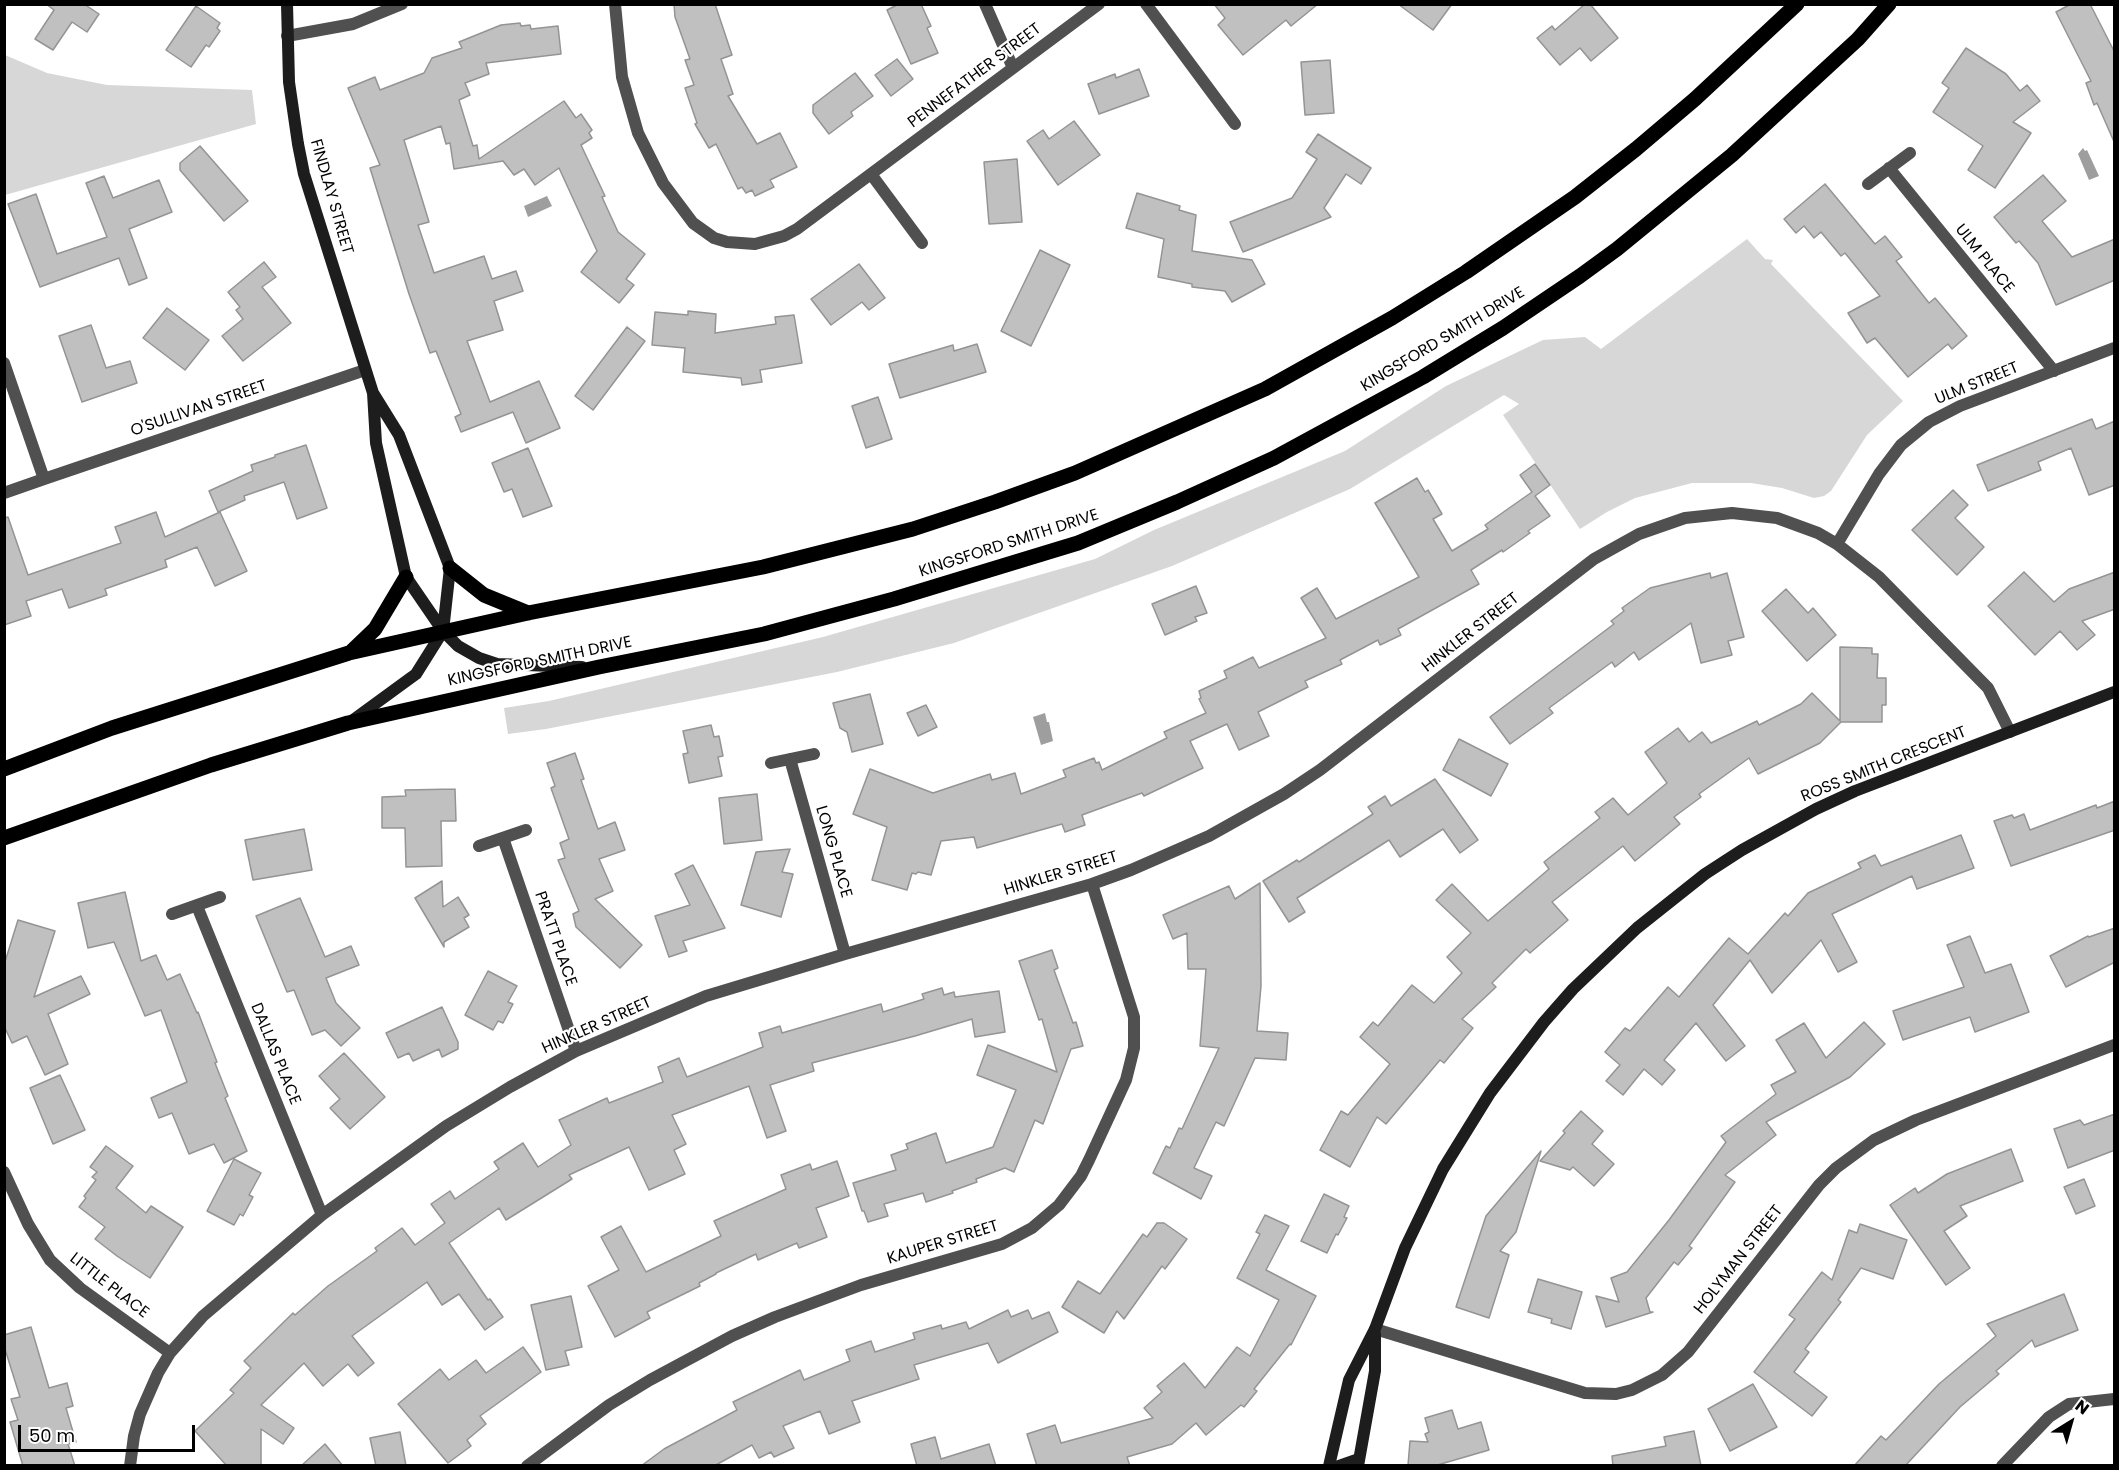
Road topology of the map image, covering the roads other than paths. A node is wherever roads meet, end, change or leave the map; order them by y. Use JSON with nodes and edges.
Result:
{"nodes":[{"id":1,"x":287,"y":4,"type":"edge"},
{"id":2,"x":402,"y":4,"type":"edge"},
{"id":3,"x":615,"y":4,"type":"edge"},
{"id":4,"x":985,"y":4,"type":"edge"},
{"id":5,"x":1099,"y":4,"type":"edge"},
{"id":6,"x":1146,"y":4,"type":"edge"},
{"id":7,"x":1797,"y":4,"type":"edge"},
{"id":8,"x":1889,"y":4,"type":"edge"},
{"id":9,"x":288,"y":36,"type":"junction"},
{"id":10,"x":1013,"y":68,"type":"junction"},
{"id":11,"x":1235,"y":124,"type":"dead end"},
{"id":12,"x":1910,"y":153,"type":"dead end"},
{"id":13,"x":1889,"y":168,"type":"junction"},
{"id":14,"x":870,"y":174,"type":"junction"},
{"id":15,"x":1868,"y":184,"type":"dead end"},
{"id":16,"x":922,"y":243,"type":"dead end"},
{"id":17,"x":2115,"y":348,"type":"edge"},
{"id":18,"x":4,"y":363,"type":"edge"},
{"id":19,"x":365,"y":370,"type":"junction"},
{"id":20,"x":2054,"y":371,"type":"junction"},
{"id":21,"x":373,"y":393,"type":"junction"},
{"id":22,"x":44,"y":479,"type":"junction"},
{"id":23,"x":4,"y":493,"type":"edge"},
{"id":24,"x":1837,"y":544,"type":"junction"},
{"id":25,"x":450,"y":568,"type":"junction"},
{"id":26,"x":406,"y":577,"type":"junction"},
{"id":27,"x":528,"y":613,"type":"junction"},
{"id":28,"x":443,"y":631,"type":"junction"},
{"id":29,"x":350,"y":653,"type":"junction"},
{"id":30,"x":598,"y":667,"type":"junction"},
{"id":31,"x":2115,"y":692,"type":"edge"},
{"id":32,"x":348,"y":723,"type":"junction"},
{"id":33,"x":2010,"y":732,"type":"junction"},
{"id":34,"x":814,"y":754,"type":"dead end"},
{"id":35,"x":790,"y":759,"type":"junction"},
{"id":36,"x":771,"y":763,"type":"dead end"},
{"id":37,"x":4,"y":769,"type":"edge"},
{"id":38,"x":525,"y":830,"type":"dead end"},
{"id":39,"x":4,"y":838,"type":"edge"},
{"id":40,"x":503,"y":838,"type":"junction"},
{"id":41,"x":479,"y":846,"type":"dead end"},
{"id":42,"x":1092,"y":884,"type":"junction"},
{"id":43,"x":220,"y":897,"type":"dead end"},
{"id":44,"x":197,"y":906,"type":"junction"},
{"id":45,"x":172,"y":914,"type":"dead end"},
{"id":46,"x":845,"y":954,"type":"junction"},
{"id":47,"x":2115,"y":1045,"type":"edge"},
{"id":48,"x":576,"y":1051,"type":"junction"},
{"id":49,"x":4,"y":1172,"type":"edge"},
{"id":50,"x":322,"y":1215,"type":"junction"},
{"id":51,"x":1375,"y":1329,"type":"junction"},
{"id":52,"x":170,"y":1353,"type":"junction"},
{"id":53,"x":2115,"y":1399,"type":"edge"},
{"id":54,"x":1359,"y":1462,"type":"edge"},
{"id":55,"x":130,"y":1466,"type":"edge"},
{"id":56,"x":527,"y":1466,"type":"edge"},
{"id":57,"x":1329,"y":1466,"type":"edge"},
{"id":58,"x":1339,"y":1466,"type":"edge"},
{"id":59,"x":2002,"y":1466,"type":"edge"}],
"edges":[{"from":1,"to":9,"type":"street","name":"FINDLAY STREET"},
{"from":2,"to":9,"type":"street"},
{"from":3,"to":14,"type":"street","name":"PENNEFATHER STREET"},
{"from":4,"to":10,"type":"street"},
{"from":5,"to":10,"type":"street","name":"PENNEFATHER STREET"},
{"from":6,"to":11,"type":"street"},
{"from":7,"to":27,"type":"main road"},
{"from":8,"to":30,"type":"main road","name":"KINGSFORD SMITH DRIVE"},
{"from":9,"to":19,"type":"street","name":"FINDLAY STREET"},
{"from":10,"to":14,"type":"street","name":"PENNEFATHER STREET"},
{"from":12,"to":13,"type":"street"},
{"from":13,"to":15,"type":"street"},
{"from":13,"to":20,"type":"street","name":"ULM PLACE"},
{"from":14,"to":16,"type":"street"},
{"from":17,"to":20,"type":"street","name":"ULM STREET"},
{"from":18,"to":22,"type":"street"},
{"from":19,"to":21,"type":"street","name":"FINDLAY STREET"},
{"from":19,"to":22,"type":"street","name":"O'SULLIVAN STREET"},
{"from":20,"to":24,"type":"street","name":"ULM STREET"},
{"from":21,"to":25,"type":"street","name":"FINDLAY STREET"},
{"from":21,"to":26,"type":"street","name":"FINDLAY STREET"},
{"from":22,"to":23,"type":"street","name":"O'SULLIVAN STREET"},
{"from":24,"to":33,"type":"street","name":"HINKLER STREET"},
{"from":24,"to":42,"type":"street","name":"HINKLER STREET"},
{"from":25,"to":27,"type":"main road"},
{"from":25,"to":28,"type":"street","name":"FINDLAY STREET"},
{"from":26,"to":28,"type":"street","name":"FINDLAY STREET"},
{"from":26,"to":29,"type":"main road"},
{"from":27,"to":28,"type":"main road"},
{"from":28,"to":29,"type":"main road"},
{"from":28,"to":30,"type":"street","name":"FINDLAY STREET"},
{"from":28,"to":32,"type":"street","name":"FINDLAY STREET"},
{"from":29,"to":37,"type":"main road"},
{"from":30,"to":32,"type":"main road","name":"KINGSFORD SMITH DRIVE"},
{"from":31,"to":33,"type":"street","name":"ROSS SMITH CRESCENT"},
{"from":32,"to":39,"type":"main road","name":"KINGSFORD SMITH DRIVE"},
{"from":33,"to":51,"type":"street","name":"ROSS SMITH CRESCENT"},
{"from":34,"to":35,"type":"street"},
{"from":35,"to":36,"type":"street"},
{"from":35,"to":46,"type":"street","name":"LONG PLACE"},
{"from":38,"to":40,"type":"street"},
{"from":40,"to":41,"type":"street"},
{"from":40,"to":48,"type":"street","name":"PRATT PLACE"},
{"from":42,"to":46,"type":"street","name":"HINKLER STREET"},
{"from":42,"to":56,"type":"street","name":"KAUPER STREET"},
{"from":43,"to":44,"type":"street"},
{"from":44,"to":45,"type":"street"},
{"from":44,"to":50,"type":"street","name":"DALLAS PLACE"},
{"from":46,"to":48,"type":"street","name":"HINKLER STREET"},
{"from":47,"to":51,"type":"street","name":"HOLYMAN STREET"},
{"from":48,"to":50,"type":"street","name":"HINKLER STREET"},
{"from":49,"to":52,"type":"street","name":"LITTLE PLACE"},
{"from":50,"to":52,"type":"street","name":"HINKLER STREET"},
{"from":51,"to":54,"type":"street","name":"ROSS SMITH CRESCENT"},
{"from":51,"to":57,"type":"street","name":"ROSS SMITH CRESCENT"},
{"from":52,"to":55,"type":"street","name":"HINKLER STREET"},
{"from":53,"to":59,"type":"street"},
{"from":54,"to":58,"type":"street"}]}
